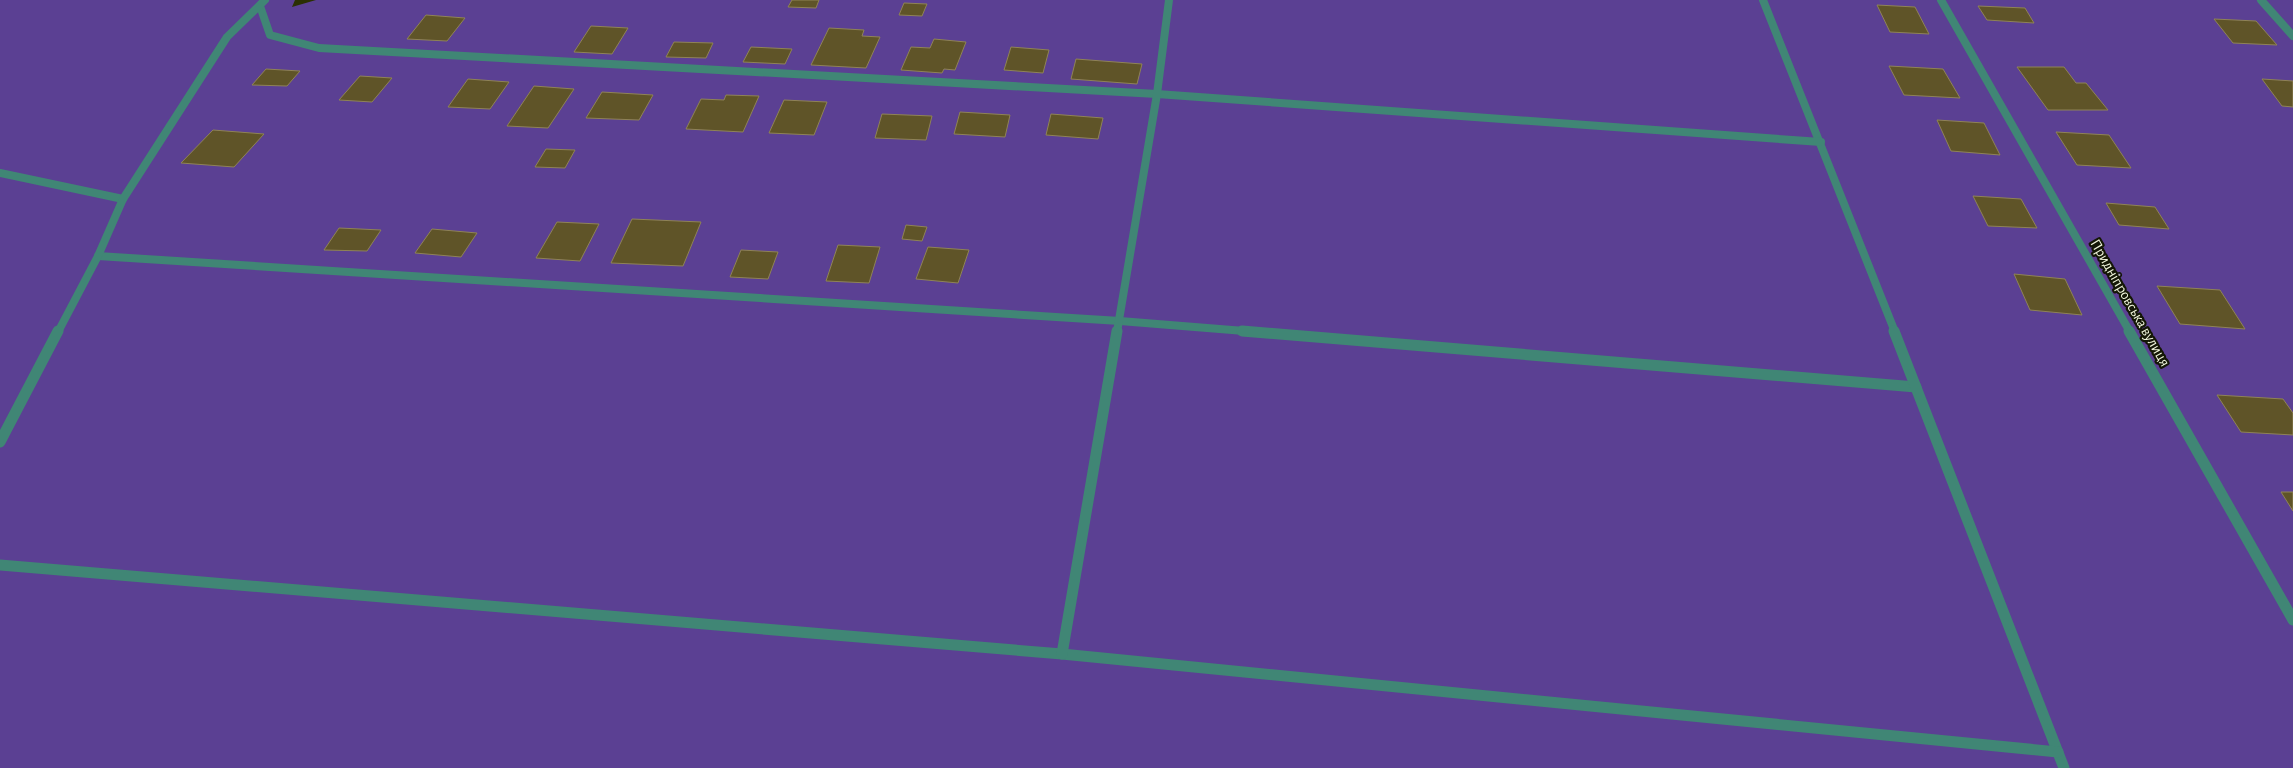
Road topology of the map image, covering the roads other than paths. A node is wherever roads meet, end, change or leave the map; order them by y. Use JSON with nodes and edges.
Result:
{"nodes":[{"id":1,"x":1169,"y":0,"type":"edge"},
{"id":2,"x":1763,"y":0,"type":"edge"},
{"id":3,"x":1941,"y":0,"type":"edge"},
{"id":4,"x":2261,"y":0,"type":"edge"},
{"id":5,"x":263,"y":3,"type":"edge"},
{"id":6,"x":2293,"y":36,"type":"edge"},
{"id":7,"x":1157,"y":94,"type":"junction"},
{"id":8,"x":1820,"y":142,"type":"junction"},
{"id":9,"x":0,"y":173,"type":"edge"},
{"id":10,"x":123,"y":199,"type":"junction"},
{"id":11,"x":98,"y":256,"type":"junction"},
{"id":12,"x":1120,"y":321,"type":"junction"},
{"id":13,"x":1916,"y":387,"type":"junction"},
{"id":14,"x":0,"y":442,"type":"edge"},
{"id":15,"x":0,"y":565,"type":"edge"},
{"id":16,"x":2293,"y":620,"type":"edge"},
{"id":17,"x":1062,"y":654,"type":"junction"},
{"id":18,"x":2058,"y":752,"type":"junction"},
{"id":19,"x":2064,"y":768,"type":"edge"}],
"edges":[{"from":1,"to":7,"type":"street"},
{"from":2,"to":8,"type":"street"},
{"from":3,"to":16,"type":"street","name":"Придніпровська вулиця"},
{"from":4,"to":6,"type":"street"},
{"from":5,"to":7,"type":"street"},
{"from":5,"to":10,"type":"street"},
{"from":7,"to":8,"type":"street"},
{"from":7,"to":12,"type":"street"},
{"from":8,"to":13,"type":"street"},
{"from":9,"to":10,"type":"street"},
{"from":10,"to":11,"type":"street"},
{"from":11,"to":12,"type":"street"},
{"from":11,"to":14,"type":"street"},
{"from":12,"to":13,"type":"street"},
{"from":12,"to":17,"type":"street"},
{"from":13,"to":18,"type":"street"},
{"from":15,"to":17,"type":"street"},
{"from":17,"to":18,"type":"street"},
{"from":18,"to":19,"type":"street"}]}
